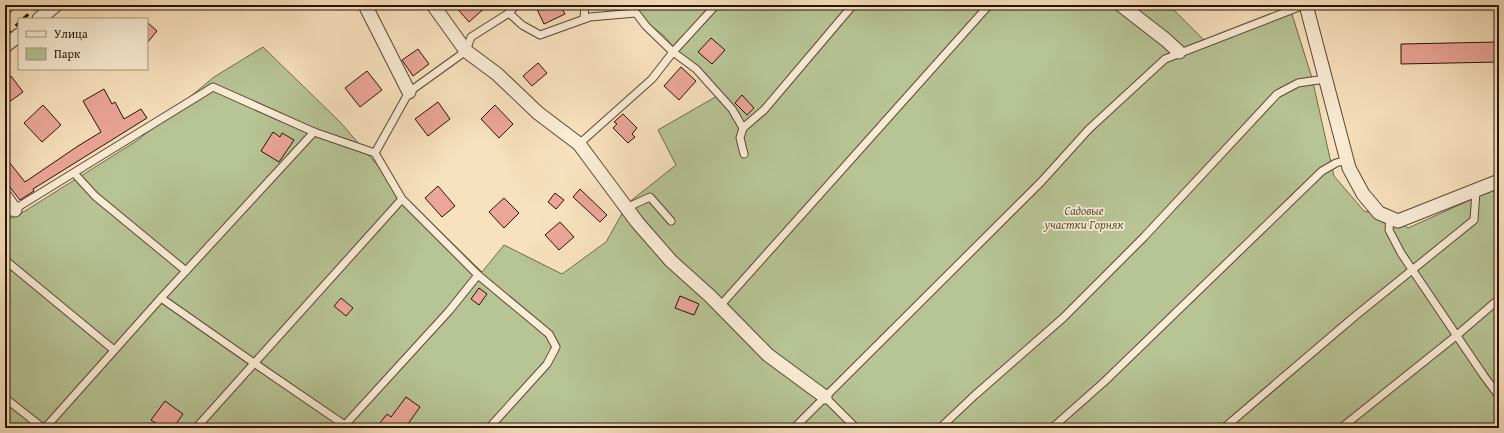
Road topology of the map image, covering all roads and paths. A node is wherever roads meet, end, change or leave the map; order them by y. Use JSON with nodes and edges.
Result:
{"nodes":[{"id":1,"x":56,"y":5,"type":"edge"},
{"id":2,"x":365,"y":5,"type":"edge"},
{"id":3,"x":433,"y":5,"type":"edge"},
{"id":4,"x":516,"y":5,"type":"edge"},
{"id":5,"x":585,"y":5,"type":"edge"},
{"id":6,"x":716,"y":5,"type":"edge"},
{"id":7,"x":853,"y":5,"type":"edge"},
{"id":8,"x":989,"y":5,"type":"edge"},
{"id":9,"x":1120,"y":5,"type":"edge"},
{"id":10,"x":1302,"y":6,"type":"edge"},
{"id":11,"x":509,"y":13,"type":"junction"},
{"id":12,"x":40,"y":18,"type":"edge"},
{"id":13,"x":584,"y":19,"type":"junction"},
{"id":14,"x":18,"y":36,"type":"edge"},
{"id":15,"x":5,"y":46,"type":"edge"},
{"id":16,"x":466,"y":51,"type":"junction"},
{"id":17,"x":674,"y":52,"type":"junction"},
{"id":18,"x":1179,"y":52,"type":"junction"},
{"id":19,"x":1325,"y":79,"type":"junction"},
{"id":20,"x":409,"y":92,"type":"junction"},
{"id":21,"x":743,"y":128,"type":"junction"},
{"id":22,"x":314,"y":132,"type":"junction"},
{"id":23,"x":579,"y":144,"type":"junction"},
{"id":24,"x":375,"y":153,"type":"junction"},
{"id":25,"x":744,"y":154,"type":"dead end"},
{"id":26,"x":1346,"y":160,"type":"junction"},
{"id":27,"x":74,"y":173,"type":"junction"},
{"id":28,"x":1499,"y":180,"type":"edge"},
{"id":29,"x":1476,"y":190,"type":"junction"},
{"id":30,"x":5,"y":196,"type":"edge"},
{"id":31,"x":402,"y":199,"type":"junction"},
{"id":32,"x":626,"y":208,"type":"junction"},
{"id":33,"x":10,"y":212,"type":"edge"},
{"id":34,"x":1390,"y":218,"type":"junction"},
{"id":35,"x":671,"y":221,"type":"dead end"},
{"id":36,"x":5,"y":260,"type":"edge"},
{"id":37,"x":1412,"y":269,"type":"junction"},
{"id":38,"x":186,"y":270,"type":"junction"},
{"id":39,"x":478,"y":275,"type":"junction"},
{"id":40,"x":161,"y":298,"type":"junction"},
{"id":41,"x":1499,"y":299,"type":"edge"},
{"id":42,"x":720,"y":306,"type":"junction"},
{"id":43,"x":1456,"y":336,"type":"junction"},
{"id":44,"x":114,"y":350,"type":"junction"},
{"id":45,"x":254,"y":364,"type":"junction"},
{"id":46,"x":1499,"y":396,"type":"edge"},
{"id":47,"x":825,"y":397,"type":"junction"},
{"id":48,"x":5,"y":398,"type":"edge"},
{"id":49,"x":346,"y":427,"type":"edge"},
{"id":50,"x":44,"y":428,"type":"edge"},
{"id":51,"x":196,"y":428,"type":"edge"},
{"id":52,"x":489,"y":428,"type":"edge"},
{"id":53,"x":794,"y":428,"type":"edge"},
{"id":54,"x":856,"y":428,"type":"edge"},
{"id":55,"x":940,"y":428,"type":"edge"},
{"id":56,"x":1052,"y":428,"type":"edge"},
{"id":57,"x":1224,"y":428,"type":"edge"},
{"id":58,"x":1341,"y":428,"type":"edge"}],
"edges":[{"from":1,"to":12,"type":"street"},
{"from":2,"to":20,"type":"street"},
{"from":3,"to":16,"type":"street"},
{"from":4,"to":11,"type":"lane"},
{"from":5,"to":13,"type":"lane"},
{"from":6,"to":17,"type":"lane"},
{"from":7,"to":21,"type":"lane"},
{"from":8,"to":42,"type":"lane"},
{"from":9,"to":18,"type":"street"},
{"from":10,"to":18,"type":"lane"},
{"from":10,"to":19,"type":"street"},
{"from":11,"to":13,"type":"lane"},
{"from":11,"to":16,"type":"lane"},
{"from":13,"to":17,"type":"lane"},
{"from":14,"to":15,"type":"street"},
{"from":16,"to":20,"type":"lane"},
{"from":16,"to":23,"type":"street"},
{"from":17,"to":21,"type":"lane"},
{"from":17,"to":23,"type":"lane"},
{"from":18,"to":47,"type":"lane"},
{"from":19,"to":26,"type":"street"},
{"from":19,"to":55,"type":"lane"},
{"from":20,"to":24,"type":"lane"},
{"from":21,"to":25,"type":"lane"},
{"from":22,"to":24,"type":"lane"},
{"from":22,"to":27,"type":"lane"},
{"from":22,"to":38,"type":"lane"},
{"from":23,"to":32,"type":"street"},
{"from":24,"to":31,"type":"lane"},
{"from":26,"to":34,"type":"street"},
{"from":26,"to":56,"type":"lane"},
{"from":27,"to":33,"type":"lane"},
{"from":27,"to":38,"type":"lane"},
{"from":28,"to":29,"type":"street"},
{"from":29,"to":34,"type":"street"},
{"from":29,"to":37,"type":"lane"},
{"from":30,"to":33,"type":"street"},
{"from":31,"to":39,"type":"lane"},
{"from":31,"to":45,"type":"lane"},
{"from":32,"to":35,"type":"lane"},
{"from":32,"to":42,"type":"street"},
{"from":34,"to":37,"type":"lane"},
{"from":36,"to":44,"type":"lane"},
{"from":37,"to":43,"type":"lane"},
{"from":37,"to":57,"type":"lane"},
{"from":38,"to":40,"type":"lane"},
{"from":39,"to":49,"type":"lane"},
{"from":39,"to":52,"type":"lane"},
{"from":40,"to":44,"type":"lane"},
{"from":40,"to":45,"type":"lane"},
{"from":41,"to":43,"type":"lane"},
{"from":42,"to":47,"type":"street"},
{"from":43,"to":46,"type":"lane"},
{"from":43,"to":58,"type":"lane"},
{"from":44,"to":50,"type":"lane"},
{"from":45,"to":49,"type":"lane"},
{"from":45,"to":51,"type":"lane"},
{"from":47,"to":53,"type":"lane"},
{"from":47,"to":54,"type":"lane"},
{"from":48,"to":50,"type":"lane"}]}
